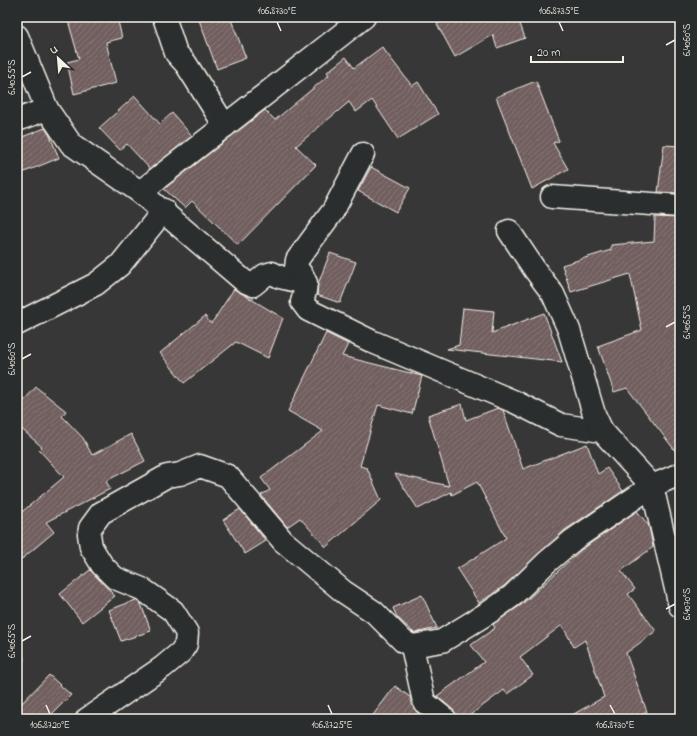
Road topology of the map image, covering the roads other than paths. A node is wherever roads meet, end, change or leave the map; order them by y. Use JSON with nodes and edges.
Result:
{"nodes":[{"id":1,"x":164,"y":17,"type":"edge"},
{"id":2,"x":364,"y":17,"type":"edge"},
{"id":3,"x":17,"y":36,"type":"edge"},
{"id":4,"x":47,"y":109,"type":"junction"},
{"id":5,"x":17,"y":120,"type":"edge"},
{"id":6,"x":225,"y":126,"type":"junction"},
{"id":7,"x":363,"y":154,"type":"dead end"},
{"id":8,"x":140,"y":192,"type":"junction"},
{"id":9,"x":552,"y":196,"type":"dead end"},
{"id":10,"x":680,"y":206,"type":"edge"},
{"id":11,"x":164,"y":210,"type":"junction"},
{"id":12,"x":510,"y":232,"type":"dead end"},
{"id":13,"x":306,"y":283,"type":"junction"},
{"id":14,"x":17,"y":324,"type":"edge"},
{"id":15,"x":602,"y":430,"type":"junction"},
{"id":16,"x":680,"y":474,"type":"edge"},
{"id":17,"x":652,"y":486,"type":"junction"},
{"id":18,"x":680,"y":606,"type":"edge"},
{"id":19,"x":412,"y":646,"type":"junction"},
{"id":20,"x":87,"y":719,"type":"edge"},
{"id":21,"x":446,"y":719,"type":"edge"}],
"edges":[{"from":1,"to":6,"type":"street"},
{"from":2,"to":6,"type":"street"},
{"from":3,"to":4,"type":"street"},
{"from":4,"to":5,"type":"street"},
{"from":4,"to":8,"type":"street"},
{"from":6,"to":8,"type":"street"},
{"from":7,"to":13,"type":"street"},
{"from":8,"to":11,"type":"street"},
{"from":9,"to":10,"type":"street"},
{"from":11,"to":13,"type":"street"},
{"from":11,"to":14,"type":"street"},
{"from":12,"to":15,"type":"street"},
{"from":13,"to":15,"type":"street"},
{"from":15,"to":17,"type":"street"},
{"from":16,"to":17,"type":"street"},
{"from":17,"to":18,"type":"street"},
{"from":17,"to":19,"type":"street"},
{"from":19,"to":20,"type":"street"},
{"from":19,"to":21,"type":"street"}]}
